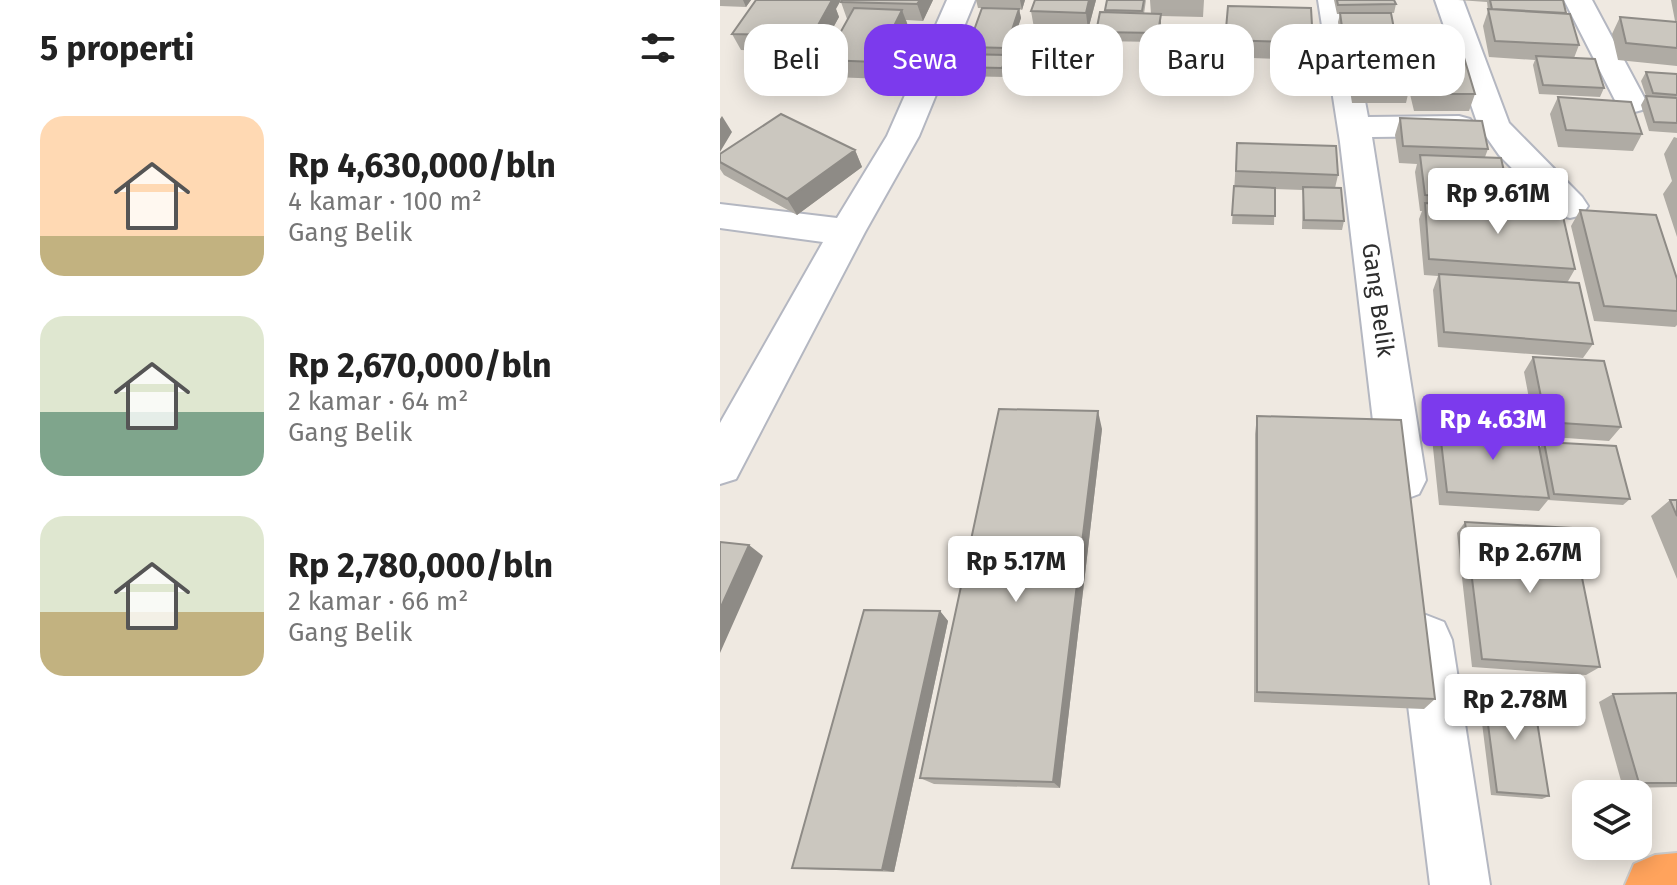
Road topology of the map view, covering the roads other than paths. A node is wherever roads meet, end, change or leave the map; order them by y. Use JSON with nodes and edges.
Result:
{"nodes":[{"id":1,"x":961,"y":0,"type":"edge"},
{"id":2,"x":1332,"y":0,"type":"edge"},
{"id":3,"x":1449,"y":0,"type":"edge"},
{"id":4,"x":1578,"y":0,"type":"edge"},
{"id":5,"x":1631,"y":103,"type":"edge"},
{"id":6,"x":1494,"y":125,"type":"junction"},
{"id":7,"x":1353,"y":127,"type":"junction"},
{"id":8,"x":1570,"y":206,"type":"dead end"},
{"id":9,"x":720,"y":216,"type":"edge"},
{"id":10,"x":847,"y":232,"type":"junction"},
{"id":11,"x":720,"y":465,"type":"edge"},
{"id":12,"x":1409,"y":521,"type":"edge"},
{"id":13,"x":1420,"y":600,"type":"edge"},
{"id":14,"x":1677,"y":883,"type":"edge"},
{"id":15,"x":1460,"y":885,"type":"edge"},
{"id":16,"x":1655,"y":885,"type":"edge"}],
"edges":[{"from":1,"to":10,"type":"street"},
{"from":2,"to":7,"type":"street","name":"Gang Belik"},
{"from":3,"to":6,"type":"street"},
{"from":4,"to":5,"type":"street"},
{"from":6,"to":7,"type":"street"},
{"from":6,"to":8,"type":"street"},
{"from":7,"to":12,"type":"street","name":"Gang Belik"},
{"from":9,"to":10,"type":"street"},
{"from":10,"to":11,"type":"street"},
{"from":13,"to":15,"type":"street"},
{"from":14,"to":16,"type":"highway"}]}
